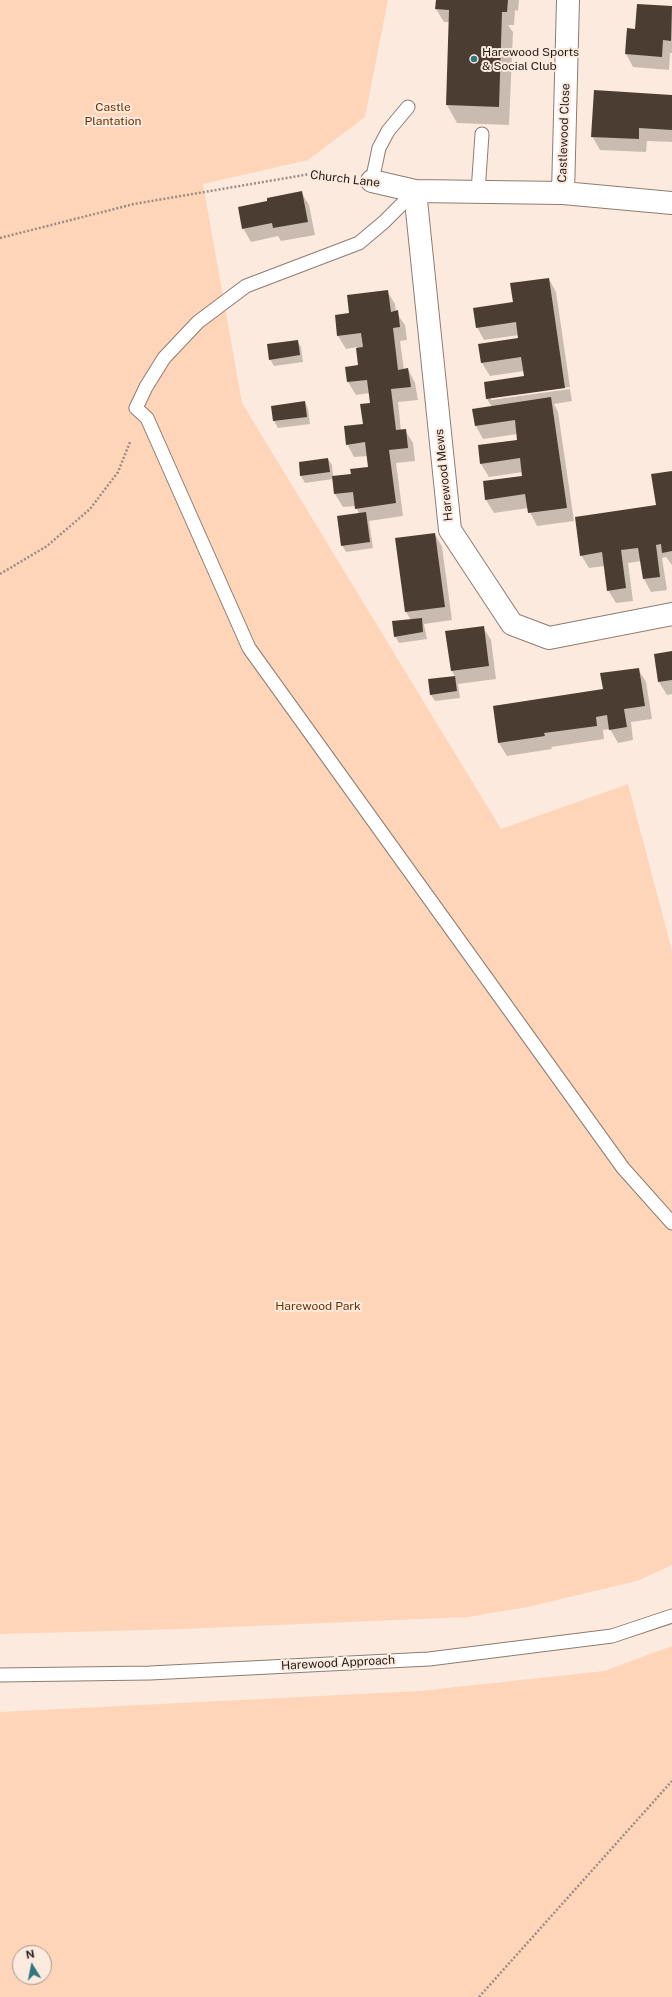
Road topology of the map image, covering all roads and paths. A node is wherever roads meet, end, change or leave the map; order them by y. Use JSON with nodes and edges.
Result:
{"nodes":[{"id":1,"x":568,"y":0,"type":"edge"},
{"id":2,"x":408,"y":107,"type":"dead end"},
{"id":3,"x":482,"y":134,"type":"dead end"},
{"id":4,"x":372,"y":181,"type":"junction"},
{"id":5,"x":415,"y":191,"type":"junction"},
{"id":6,"x":478,"y":192,"type":"junction"},
{"id":7,"x":563,"y":193,"type":"junction"},
{"id":8,"x":672,"y":203,"type":"edge"},
{"id":9,"x":0,"y":238,"type":"edge"},
{"id":10,"x":136,"y":408,"type":"junction"},
{"id":11,"x":0,"y":574,"type":"edge"},
{"id":12,"x":672,"y":614,"type":"edge"},
{"id":13,"x":672,"y":1223,"type":"edge"},
{"id":14,"x":672,"y":1616,"type":"edge"},
{"id":15,"x":0,"y":1675,"type":"edge"},
{"id":16,"x":672,"y":1782,"type":"edge"},
{"id":17,"x":479,"y":1997,"type":"edge"}],
"edges":[{"from":1,"to":7,"type":"street","name":"Castlewood Close"},
{"from":2,"to":4,"type":"lane"},
{"from":3,"to":6,"type":"lane"},
{"from":4,"to":5,"type":"street","name":"Church Lane"},
{"from":4,"to":9,"type":"path","name":"Church Lane"},
{"from":5,"to":6,"type":"street","name":"Church Lane"},
{"from":5,"to":10,"type":"lane"},
{"from":5,"to":12,"type":"street","name":"Harewood Mews"},
{"from":6,"to":7,"type":"street","name":"Church Lane"},
{"from":7,"to":8,"type":"street","name":"Church Lane"},
{"from":10,"to":11,"type":"path"},
{"from":10,"to":13,"type":"lane"},
{"from":14,"to":15,"type":"lane","name":"Harewood Approach"},
{"from":16,"to":17,"type":"path"}]}
